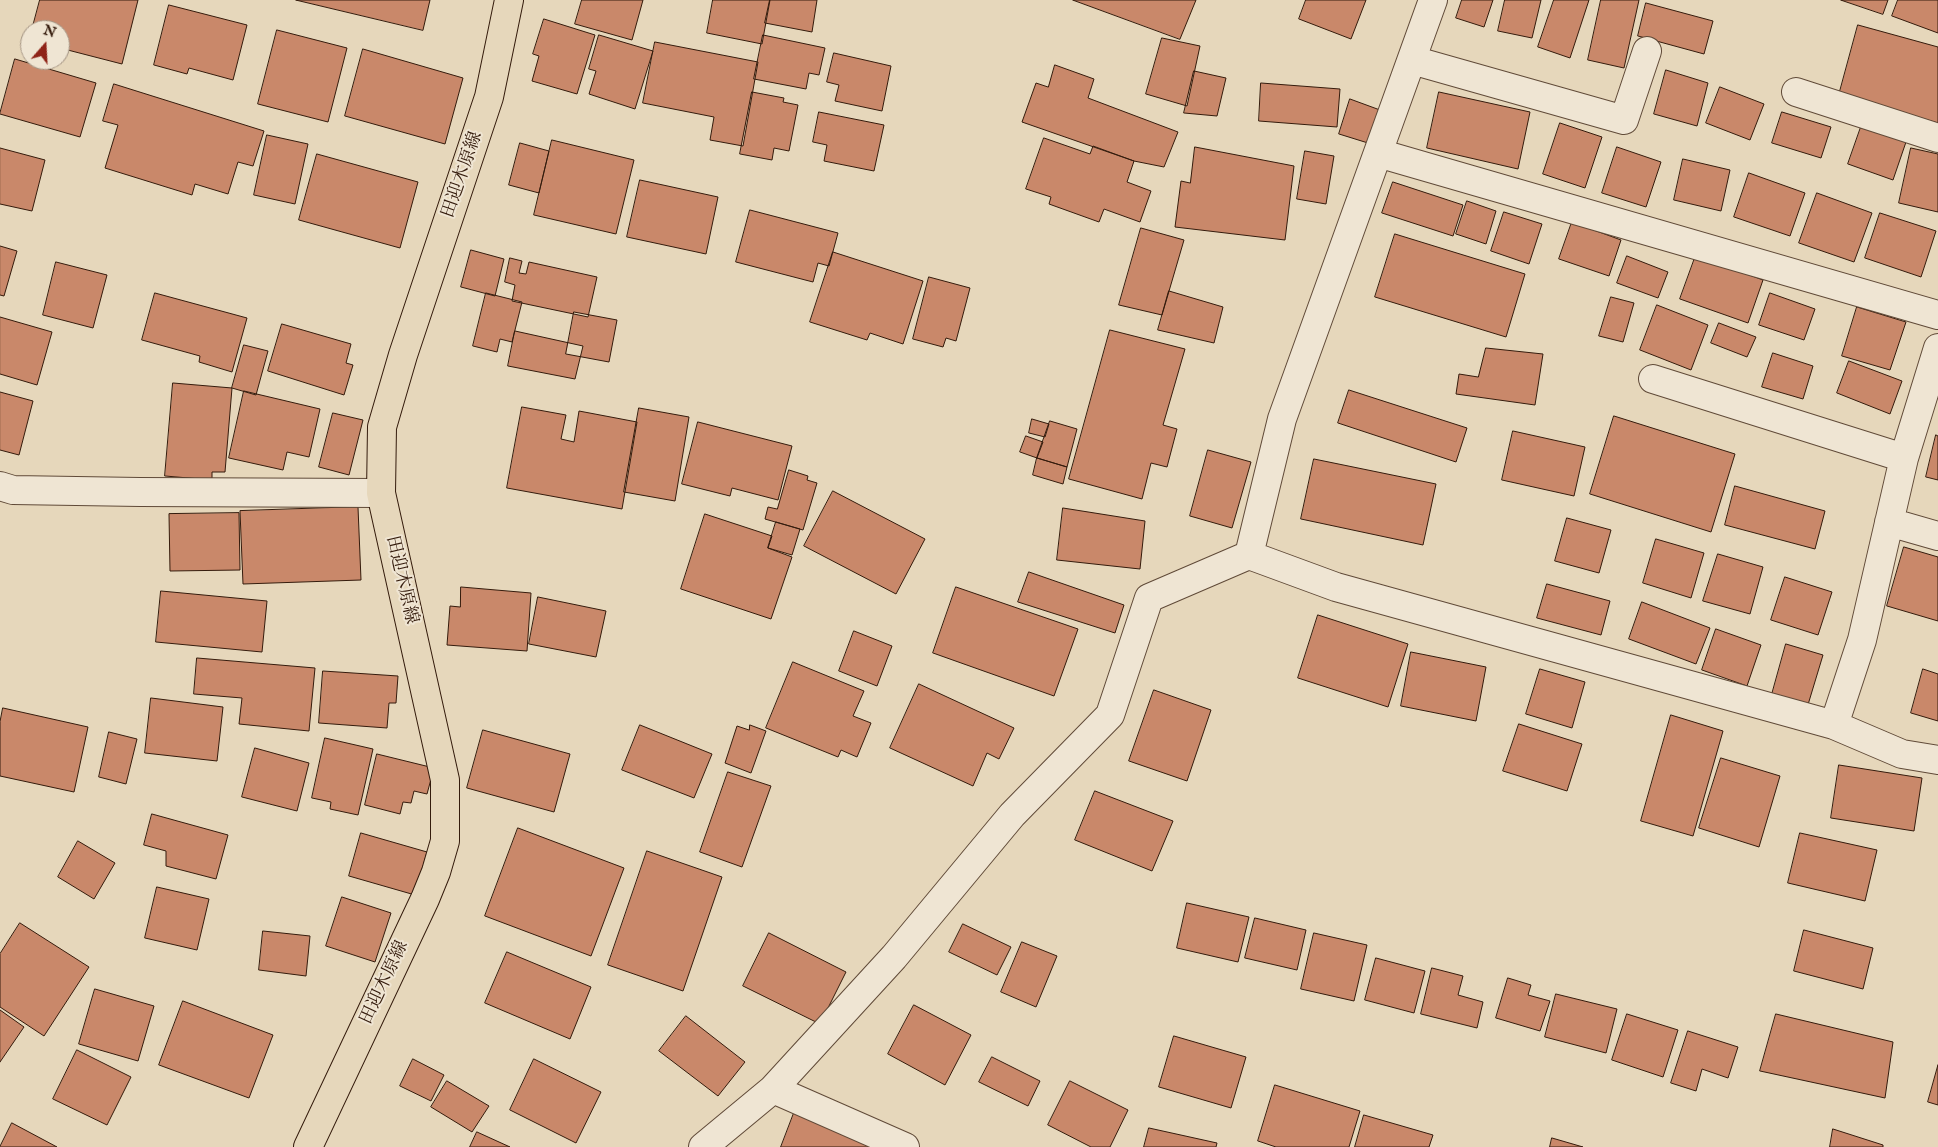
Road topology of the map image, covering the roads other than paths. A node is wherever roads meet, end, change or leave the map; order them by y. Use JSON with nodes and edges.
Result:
{"nodes":[{"id":1,"x":509,"y":0,"type":"edge"},
{"id":2,"x":1434,"y":0,"type":"edge"},
{"id":3,"x":1646,"y":51,"type":"dead end"},
{"id":4,"x":1412,"y":60,"type":"junction"},
{"id":5,"x":1796,"y":92,"type":"dead end"},
{"id":6,"x":1938,"y":138,"type":"edge"},
{"id":7,"x":1378,"y":153,"type":"junction"},
{"id":8,"x":1938,"y":315,"type":"edge"},
{"id":9,"x":1938,"y":348,"type":"edge"},
{"id":10,"x":1653,"y":379,"type":"dead end"},
{"id":11,"x":1904,"y":458,"type":"junction"},
{"id":12,"x":0,"y":486,"type":"edge"},
{"id":13,"x":381,"y":493,"type":"junction"},
{"id":14,"x":1889,"y":522,"type":"junction"},
{"id":15,"x":1938,"y":536,"type":"edge"},
{"id":16,"x":1249,"y":555,"type":"junction"},
{"id":17,"x":1834,"y":725,"type":"junction"},
{"id":18,"x":1938,"y":760,"type":"edge"},
{"id":19,"x":773,"y":1089,"type":"junction"},
{"id":20,"x":308,"y":1147,"type":"edge"},
{"id":21,"x":703,"y":1147,"type":"edge"},
{"id":22,"x":905,"y":1147,"type":"edge"}],
"edges":[{"from":1,"to":13,"type":"main road","name":"田迎木原線"},
{"from":2,"to":4,"type":"street"},
{"from":3,"to":4,"type":"street"},
{"from":4,"to":7,"type":"street"},
{"from":5,"to":6,"type":"street"},
{"from":7,"to":8,"type":"street"},
{"from":7,"to":16,"type":"street"},
{"from":9,"to":11,"type":"street"},
{"from":10,"to":11,"type":"street"},
{"from":11,"to":14,"type":"street"},
{"from":12,"to":13,"type":"street"},
{"from":13,"to":20,"type":"main road","name":"田迎木原線"},
{"from":14,"to":15,"type":"street"},
{"from":14,"to":17,"type":"street"},
{"from":16,"to":17,"type":"street"},
{"from":16,"to":19,"type":"street"},
{"from":17,"to":18,"type":"street"},
{"from":19,"to":21,"type":"street"},
{"from":19,"to":22,"type":"street"}]}
